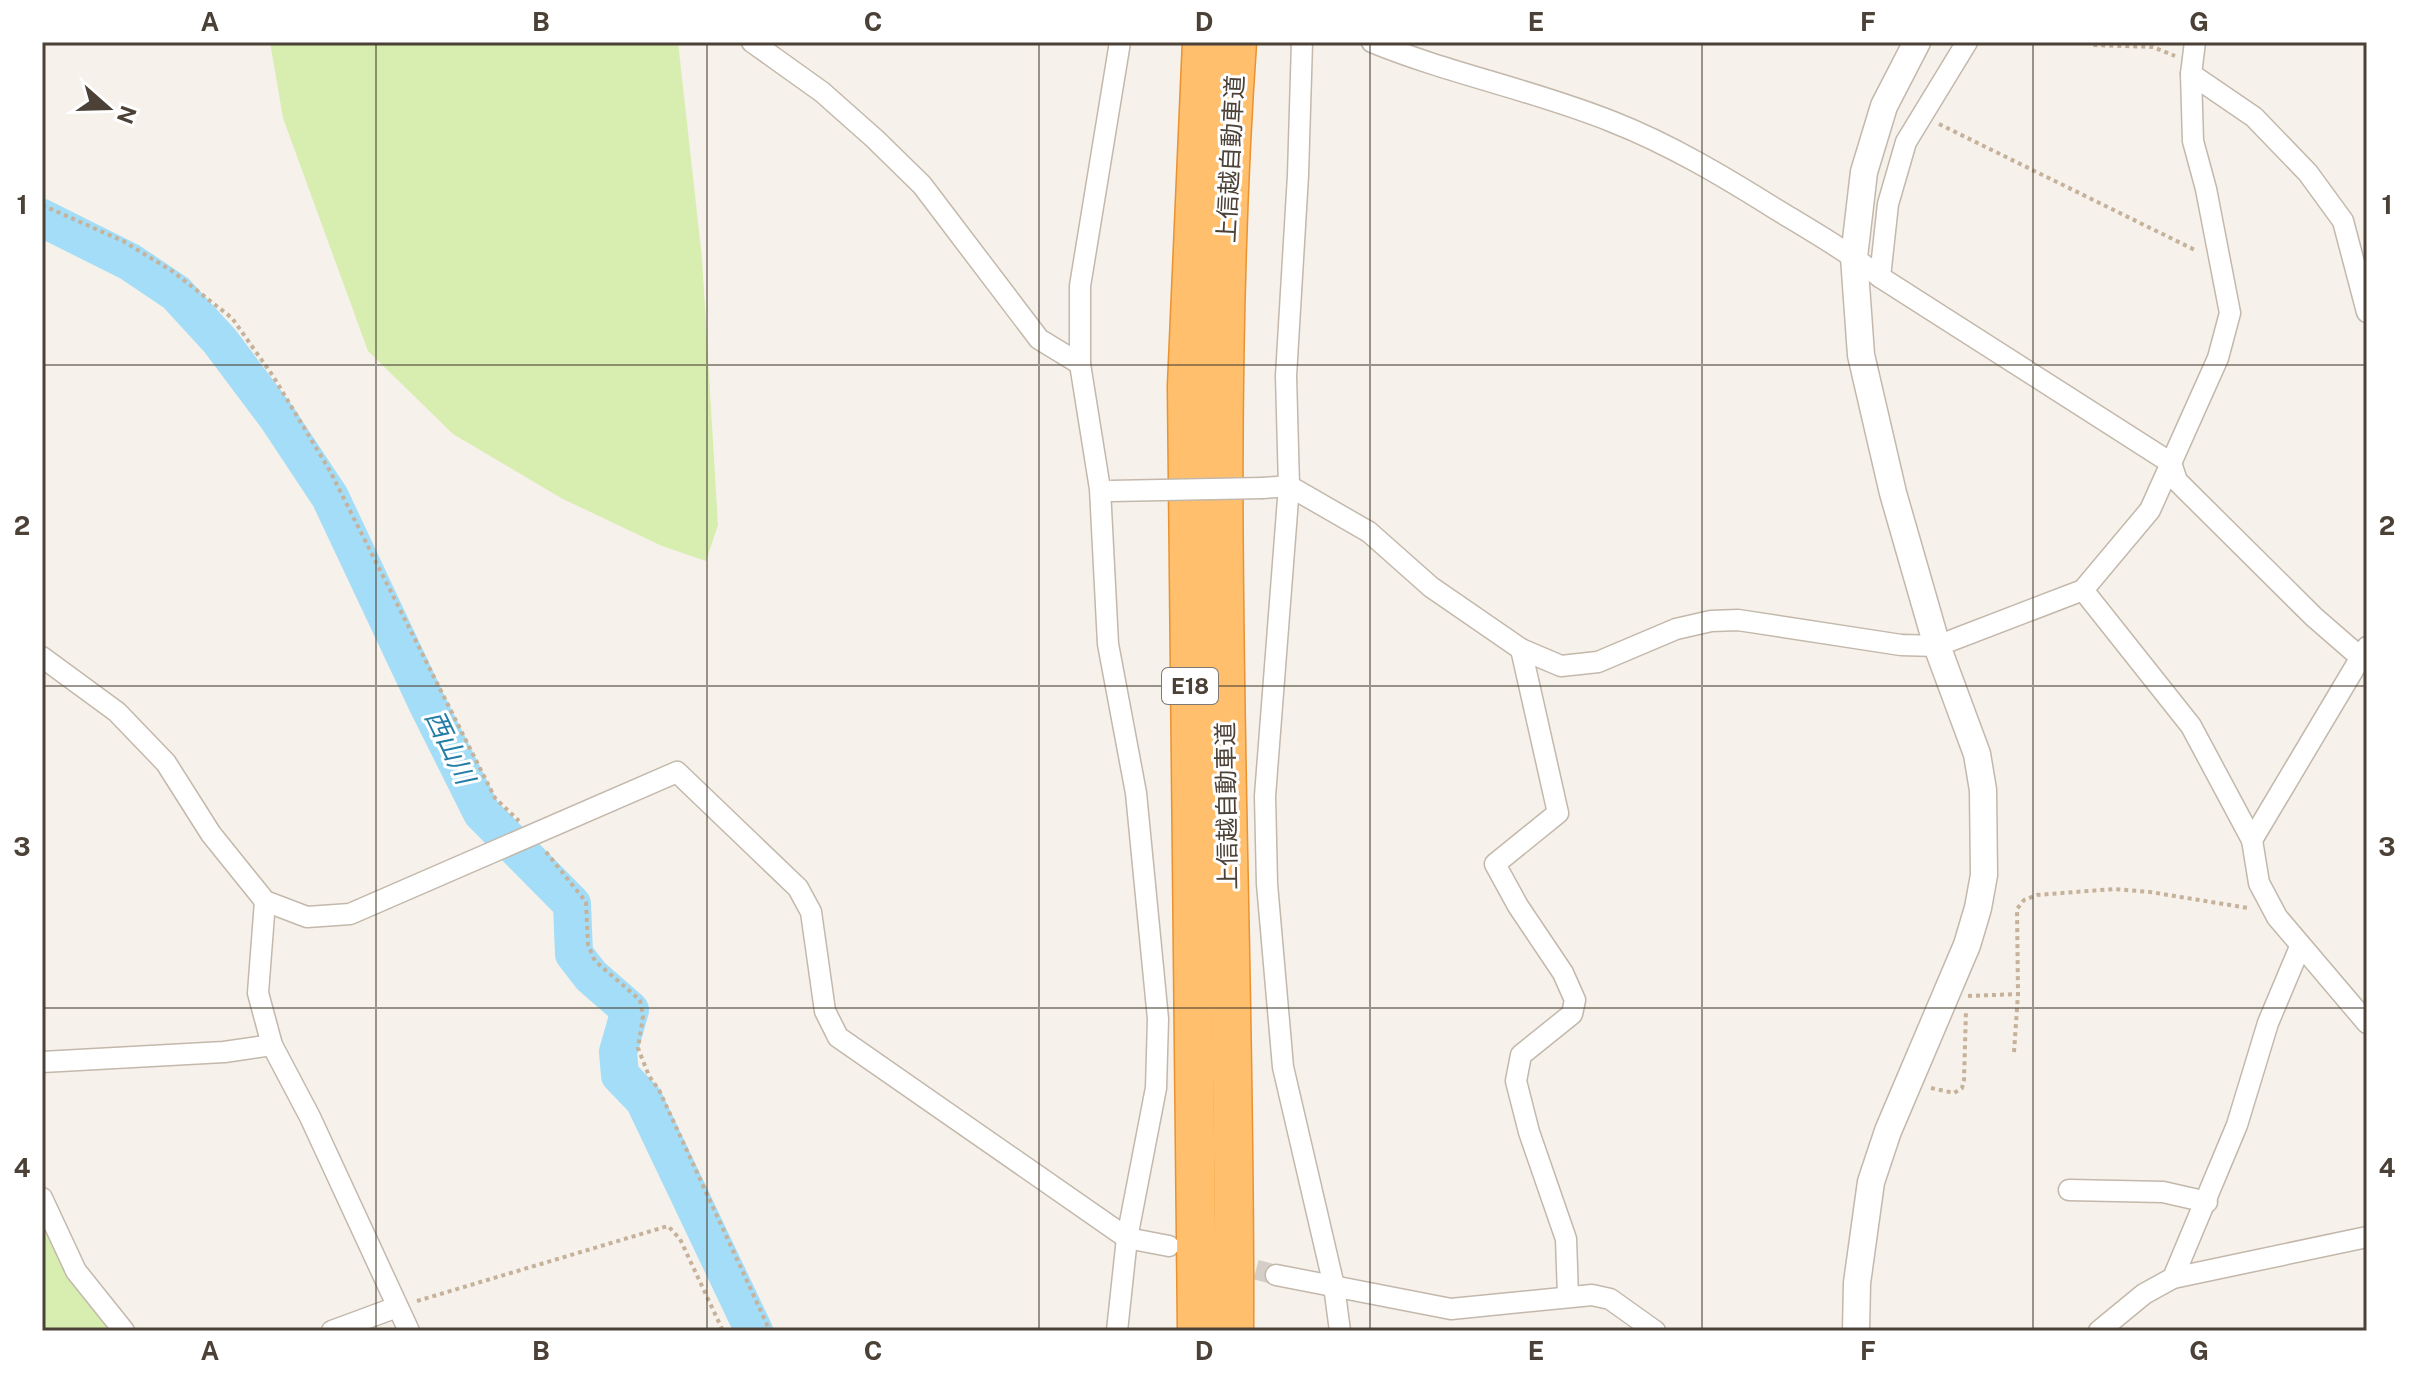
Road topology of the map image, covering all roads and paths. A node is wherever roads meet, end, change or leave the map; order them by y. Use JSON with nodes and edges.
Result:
{"nodes":[{"id":1,"x":752,"y":42,"type":"edge"},
{"id":2,"x":1120,"y":42,"type":"edge"},
{"id":3,"x":1202,"y":42,"type":"edge"},
{"id":4,"x":1237,"y":42,"type":"edge"},
{"id":5,"x":1302,"y":42,"type":"edge"},
{"id":6,"x":1372,"y":42,"type":"edge"},
{"id":7,"x":1917,"y":42,"type":"edge"},
{"id":8,"x":1967,"y":42,"type":"edge"},
{"id":9,"x":2086,"y":42,"type":"edge"},
{"id":10,"x":2195,"y":42,"type":"edge"},
{"id":11,"x":2191,"y":74,"type":"junction"},
{"id":12,"x":1923,"y":116,"type":"junction"},
{"id":13,"x":42,"y":205,"type":"edge"},
{"id":14,"x":1854,"y":257,"type":"junction"},
{"id":15,"x":2220,"y":262,"type":"junction"},
{"id":16,"x":1880,"y":277,"type":"junction"},
{"id":17,"x":2367,"y":312,"type":"edge"},
{"id":18,"x":1080,"y":364,"type":"junction"},
{"id":19,"x":2171,"y":463,"type":"junction"},
{"id":20,"x":1289,"y":486,"type":"junction"},
{"id":21,"x":1105,"y":490,"type":"junction"},
{"id":22,"x":2083,"y":590,"type":"junction"},
{"id":23,"x":1937,"y":646,"type":"junction"},
{"id":24,"x":1521,"y":649,"type":"junction"},
{"id":25,"x":2365,"y":656,"type":"edge"},
{"id":26,"x":42,"y":657,"type":"edge"},
{"id":27,"x":532,"y":835,"type":"junction"},
{"id":28,"x":2252,"y":840,"type":"junction"},
{"id":29,"x":265,"y":901,"type":"junction"},
{"id":30,"x":2277,"y":917,"type":"junction"},
{"id":31,"x":2300,"y":947,"type":"junction"},
{"id":32,"x":1230,"y":961,"type":"junction"},
{"id":33,"x":2018,"y":994,"type":"junction"},
{"id":34,"x":1957,"y":996,"type":"junction"},
{"id":35,"x":2367,"y":1023,"type":"edge"},
{"id":36,"x":272,"y":1045,"type":"junction"},
{"id":37,"x":2014,"y":1052,"type":"dead end"},
{"id":38,"x":42,"y":1062,"type":"edge"},
{"id":39,"x":1909,"y":1083,"type":"junction"},
{"id":40,"x":1194,"y":1160,"type":"junction"},
{"id":41,"x":2069,"y":1190,"type":"dead end"},
{"id":42,"x":42,"y":1198,"type":"edge"},
{"id":43,"x":2207,"y":1202,"type":"junction"},
{"id":44,"x":2367,"y":1237,"type":"edge"},
{"id":45,"x":1127,"y":1238,"type":"junction"},
{"id":46,"x":1169,"y":1246,"type":"dead end"},
{"id":47,"x":1276,"y":1275,"type":"tunnel mouth"},
{"id":48,"x":2173,"y":1278,"type":"junction"},
{"id":49,"x":1334,"y":1286,"type":"junction"},
{"id":50,"x":1568,"y":1296,"type":"junction"},
{"id":51,"x":397,"y":1307,"type":"junction"},
{"id":52,"x":124,"y":1331,"type":"edge"},
{"id":53,"x":332,"y":1331,"type":"edge"},
{"id":54,"x":409,"y":1331,"type":"edge"},
{"id":55,"x":723,"y":1331,"type":"edge"},
{"id":56,"x":770,"y":1331,"type":"edge"},
{"id":57,"x":1117,"y":1331,"type":"edge"},
{"id":58,"x":1185,"y":1331,"type":"edge"},
{"id":59,"x":1197,"y":1331,"type":"edge"},
{"id":60,"x":1234,"y":1331,"type":"edge"},
{"id":61,"x":1256,"y":1331,"type":"edge"},
{"id":62,"x":1340,"y":1331,"type":"edge"},
{"id":63,"x":1655,"y":1331,"type":"edge"},
{"id":64,"x":1856,"y":1331,"type":"edge"},
{"id":65,"x":2099,"y":1331,"type":"edge"}],
"edges":[{"from":1,"to":18,"type":"street"},
{"from":2,"to":18,"type":"street"},
{"from":3,"to":40,"type":"highway","name":"上信越自動車道","number":"E18"},
{"from":4,"to":32,"type":"highway","name":"上信越自動車道","number":"E18"},
{"from":5,"to":20,"type":"street"},
{"from":6,"to":14,"type":"street"},
{"from":7,"to":14,"type":"street"},
{"from":8,"to":12,"type":"street"},
{"from":9,"to":11,"type":"path"},
{"from":10,"to":11,"type":"street"},
{"from":11,"to":15,"type":"street"},
{"from":11,"to":17,"type":"street"},
{"from":12,"to":15,"type":"path"},
{"from":12,"to":16,"type":"street"},
{"from":13,"to":27,"type":"path"},
{"from":14,"to":16,"type":"street"},
{"from":14,"to":23,"type":"street"},
{"from":15,"to":19,"type":"street"},
{"from":16,"to":19,"type":"street"},
{"from":18,"to":21,"type":"street"},
{"from":19,"to":22,"type":"street"},
{"from":19,"to":25,"type":"street"},
{"from":20,"to":21,"type":"street","bridge":true},
{"from":20,"to":24,"type":"street"},
{"from":20,"to":49,"type":"street"},
{"from":21,"to":45,"type":"street"},
{"from":22,"to":23,"type":"street"},
{"from":22,"to":28,"type":"street"},
{"from":23,"to":24,"type":"street"},
{"from":23,"to":34,"type":"street"},
{"from":24,"to":50,"type":"street"},
{"from":25,"to":28,"type":"street"},
{"from":26,"to":29,"type":"street"},
{"from":27,"to":29,"type":"street"},
{"from":27,"to":45,"type":"street"},
{"from":27,"to":56,"type":"path"},
{"from":28,"to":30,"type":"street"},
{"from":29,"to":36,"type":"street"},
{"from":30,"to":31,"type":"street"},
{"from":30,"to":33,"type":"path"},
{"from":31,"to":35,"type":"street"},
{"from":31,"to":43,"type":"street"},
{"from":32,"to":60,"type":"highway","name":"上信越自動車道","number":"E18"},
{"from":32,"to":61,"type":"highway"},
{"from":33,"to":34,"type":"path"},
{"from":33,"to":37,"type":"path"},
{"from":34,"to":39,"type":"street"},
{"from":34,"to":39,"type":"path"},
{"from":36,"to":38,"type":"street"},
{"from":36,"to":51,"type":"street"},
{"from":39,"to":64,"type":"street"},
{"from":40,"to":58,"type":"highway"},
{"from":40,"to":59,"type":"highway","name":"上信越自動車道","number":"E18"},
{"from":41,"to":43,"type":"street"},
{"from":42,"to":52,"type":"street"},
{"from":43,"to":48,"type":"street"},
{"from":44,"to":48,"type":"street"},
{"from":45,"to":46,"type":"street"},
{"from":45,"to":57,"type":"street"},
{"from":47,"to":49,"type":"street"},
{"from":48,"to":65,"type":"street"},
{"from":49,"to":50,"type":"street"},
{"from":49,"to":62,"type":"street"},
{"from":50,"to":63,"type":"street"},
{"from":51,"to":53,"type":"street"},
{"from":51,"to":54,"type":"street"},
{"from":51,"to":55,"type":"path"}]}
